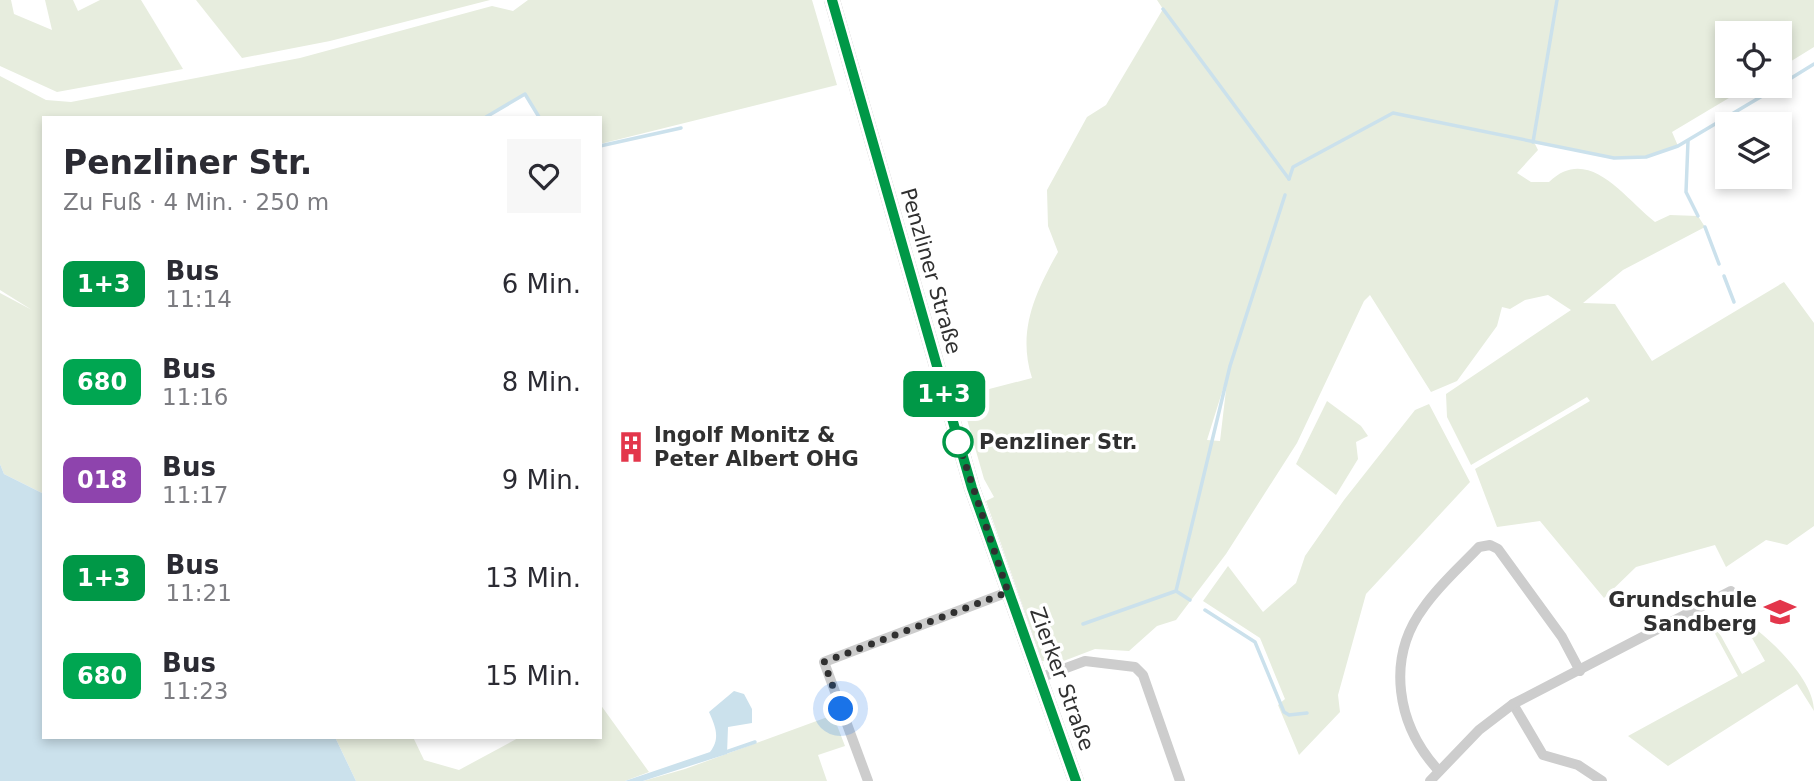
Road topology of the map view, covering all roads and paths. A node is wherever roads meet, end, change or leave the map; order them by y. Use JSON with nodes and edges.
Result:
{"nodes":[{"id":1,"x":832,"y":0,"type":"edge"},
{"id":2,"x":1731,"y":591,"type":"dead end"},
{"id":3,"x":1008,"y":592,"type":"junction"},
{"id":4,"x":1580,"y":671,"type":"junction"},
{"id":5,"x":1039,"y":678,"type":"junction"},
{"id":6,"x":1513,"y":704,"type":"junction"},
{"id":7,"x":1439,"y":771,"type":"junction"},
{"id":8,"x":868,"y":781,"type":"edge"},
{"id":9,"x":1076,"y":781,"type":"edge"},
{"id":10,"x":1180,"y":781,"type":"edge"},
{"id":11,"x":1430,"y":781,"type":"edge"},
{"id":12,"x":1602,"y":781,"type":"edge"}],
"edges":[{"from":1,"to":3,"type":"main road","name":"Penzliner Straße"},
{"from":2,"to":4,"type":"street"},
{"from":3,"to":5,"type":"main road","name":"Zierker Straße"},
{"from":3,"to":8,"type":"street"},
{"from":4,"to":6,"type":"street"},
{"from":4,"to":7,"type":"street"},
{"from":5,"to":9,"type":"main road","name":"Zierker Straße"},
{"from":5,"to":10,"type":"street"},
{"from":6,"to":7,"type":"street"},
{"from":6,"to":12,"type":"street"},
{"from":7,"to":11,"type":"street"}]}
